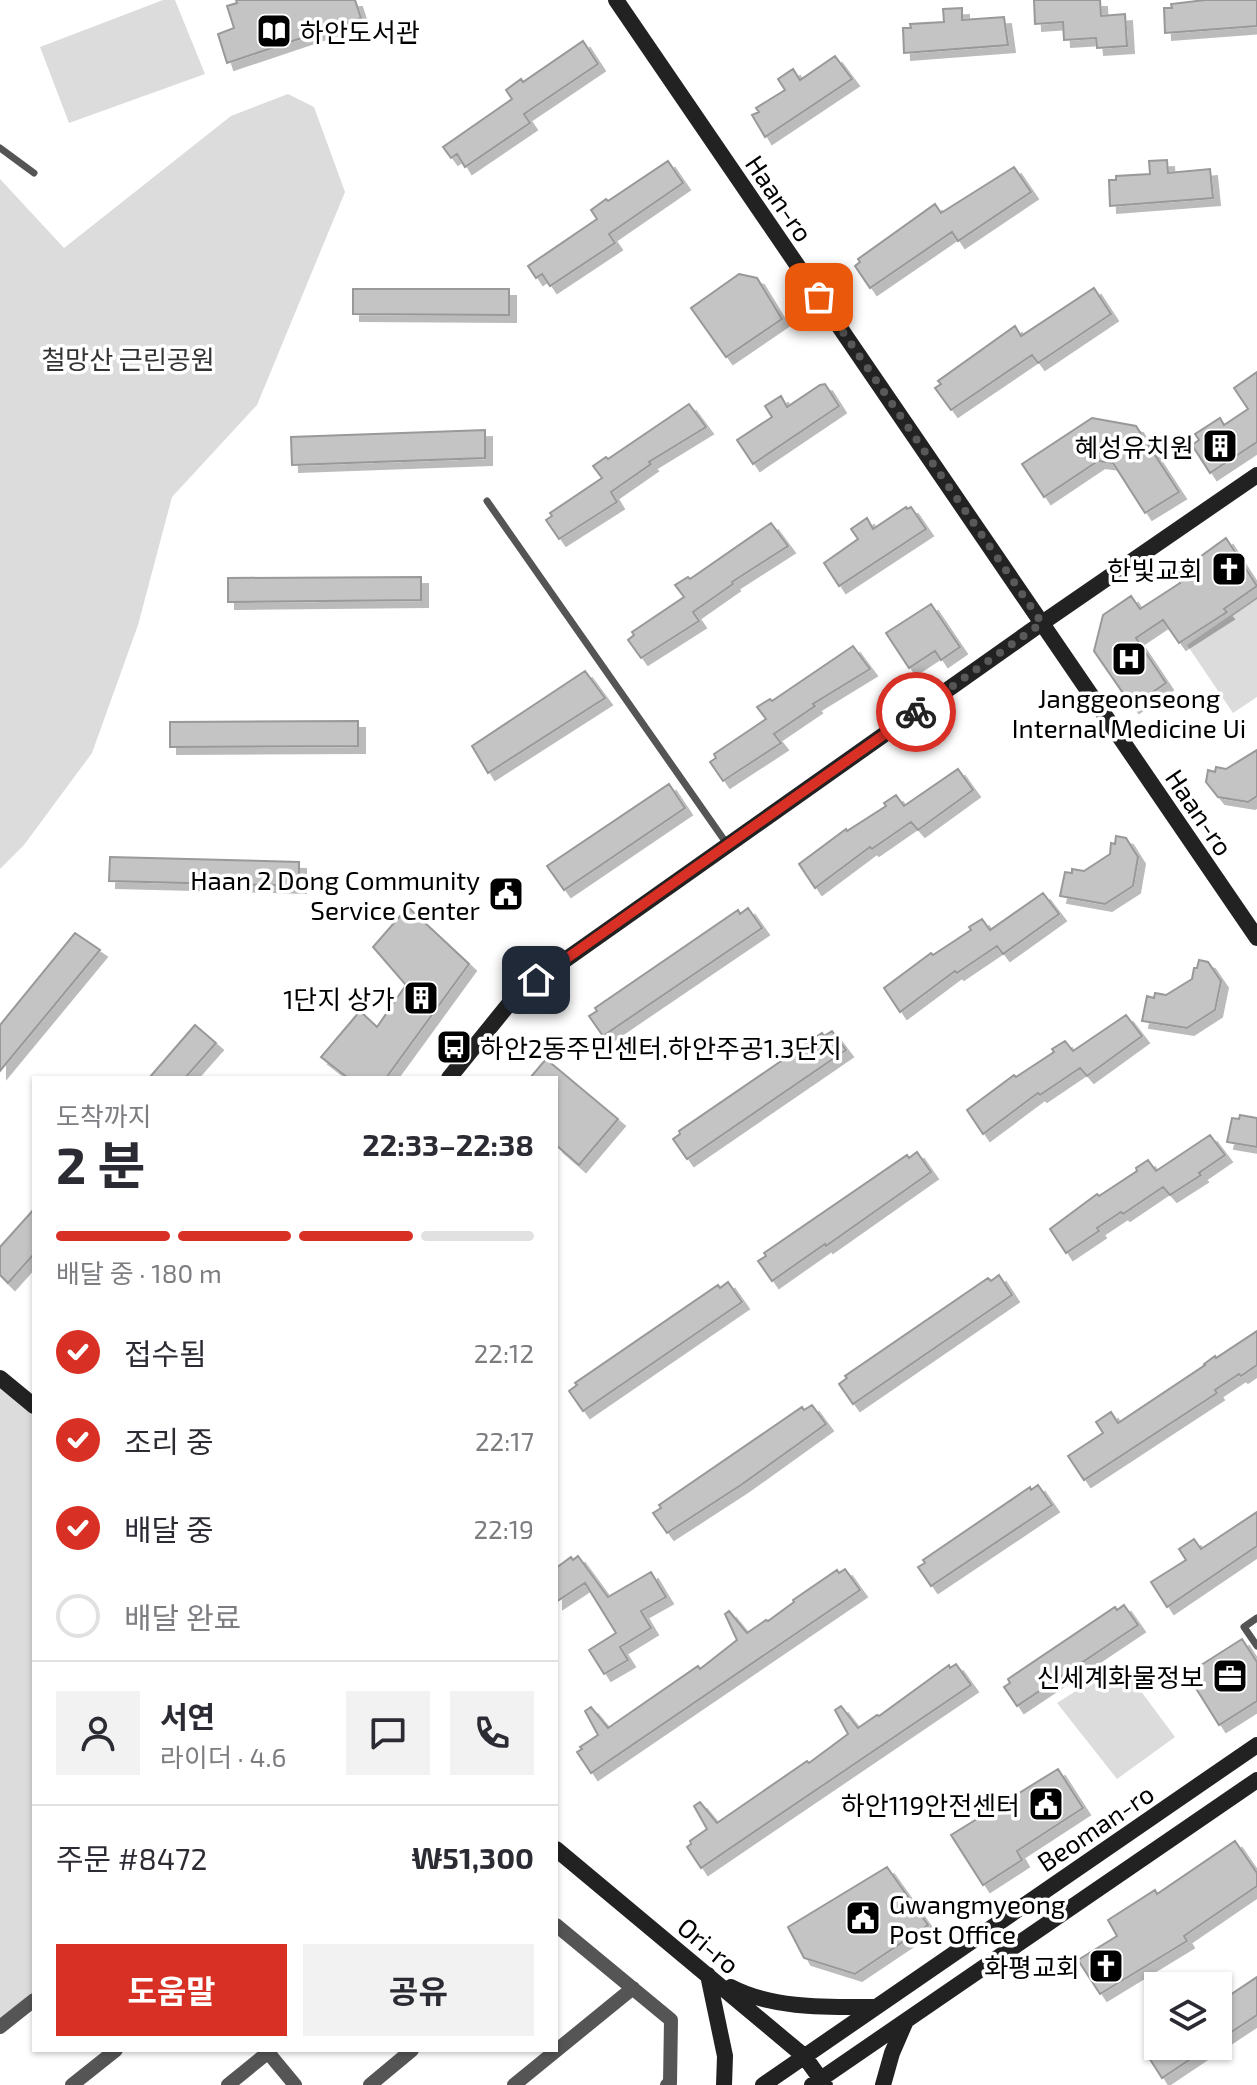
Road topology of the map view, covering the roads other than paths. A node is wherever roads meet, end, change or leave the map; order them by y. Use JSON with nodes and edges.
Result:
{"nodes":[{"id":1,"x":616,"y":0,"type":"edge"},
{"id":2,"x":0,"y":148,"type":"edge"},
{"id":3,"x":34,"y":173,"type":"dead end"},
{"id":4,"x":1257,"y":475,"type":"edge"},
{"id":5,"x":487,"y":501,"type":"dead end"},
{"id":6,"x":1042,"y":623,"type":"junction"},
{"id":7,"x":727,"y":844,"type":"junction"},
{"id":8,"x":1257,"y":938,"type":"edge"},
{"id":9,"x":451,"y":1076,"type":"edge"},
{"id":10,"x":0,"y":1378,"type":"edge"},
{"id":11,"x":32,"y":1404,"type":"edge"},
{"id":12,"x":1257,"y":1618,"type":"edge"},
{"id":13,"x":1257,"y":1646,"type":"edge"},
{"id":14,"x":1257,"y":1745,"type":"edge"},
{"id":15,"x":1257,"y":1780,"type":"edge"},
{"id":16,"x":558,"y":1851,"type":"edge"},
{"id":17,"x":558,"y":1928,"type":"edge"},
{"id":18,"x":708,"y":1975,"type":"junction"},
{"id":19,"x":633,"y":1988,"type":"junction"},
{"id":20,"x":32,"y":2002,"type":"edge"},
{"id":21,"x":874,"y":2007,"type":"junction"},
{"id":22,"x":905,"y":2021,"type":"junction"},
{"id":23,"x":0,"y":2027,"type":"edge"},
{"id":24,"x":558,"y":2049,"type":"edge"},
{"id":25,"x":113,"y":2052,"type":"edge"},
{"id":26,"x":267,"y":2052,"type":"edge"},
{"id":27,"x":269,"y":2052,"type":"edge"},
{"id":28,"x":410,"y":2052,"type":"edge"},
{"id":29,"x":554,"y":2052,"type":"edge"},
{"id":30,"x":804,"y":2056,"type":"junction"},
{"id":31,"x":819,"y":2083,"type":"edge"},
{"id":32,"x":72,"y":2085,"type":"edge"},
{"id":33,"x":228,"y":2085,"type":"edge"},
{"id":34,"x":295,"y":2085,"type":"edge"},
{"id":35,"x":370,"y":2085,"type":"edge"},
{"id":36,"x":514,"y":2085,"type":"edge"},
{"id":37,"x":667,"y":2085,"type":"edge"},
{"id":38,"x":724,"y":2085,"type":"edge"},
{"id":39,"x":763,"y":2085,"type":"edge"},
{"id":40,"x":883,"y":2085,"type":"edge"}],
"edges":[{"from":1,"to":6,"type":"street","name":"Haan-ro"},
{"from":2,"to":3,"type":"lane"},
{"from":4,"to":6,"type":"street"},
{"from":5,"to":7,"type":"lane"},
{"from":6,"to":7,"type":"street"},
{"from":6,"to":8,"type":"street","name":"Haan-ro"},
{"from":7,"to":9,"type":"street"},
{"from":10,"to":11,"type":"street"},
{"from":12,"to":13,"type":"lane"},
{"from":14,"to":21,"type":"street","name":"Beoman-ro"},
{"from":15,"to":22,"type":"street","name":"Beoman-ro"},
{"from":16,"to":18,"type":"street","name":"Ori-ro"},
{"from":17,"to":19,"type":"street"},
{"from":18,"to":21,"type":"street"},
{"from":18,"to":30,"type":"street","name":"Ori-ro"},
{"from":18,"to":38,"type":"street"},
{"from":19,"to":24,"type":"street"},
{"from":19,"to":37,"type":"street"},
{"from":20,"to":23,"type":"street"},
{"from":21,"to":30,"type":"street","name":"Beoman-ro"},
{"from":22,"to":31,"type":"street","name":"Beoman-ro"},
{"from":22,"to":40,"type":"street"},
{"from":25,"to":32,"type":"street"},
{"from":26,"to":33,"type":"street"},
{"from":27,"to":34,"type":"street"},
{"from":28,"to":35,"type":"street"},
{"from":29,"to":36,"type":"street"},
{"from":30,"to":31,"type":"street","name":"Ori-ro"},
{"from":30,"to":39,"type":"street","name":"Beoman-ro"}]}
